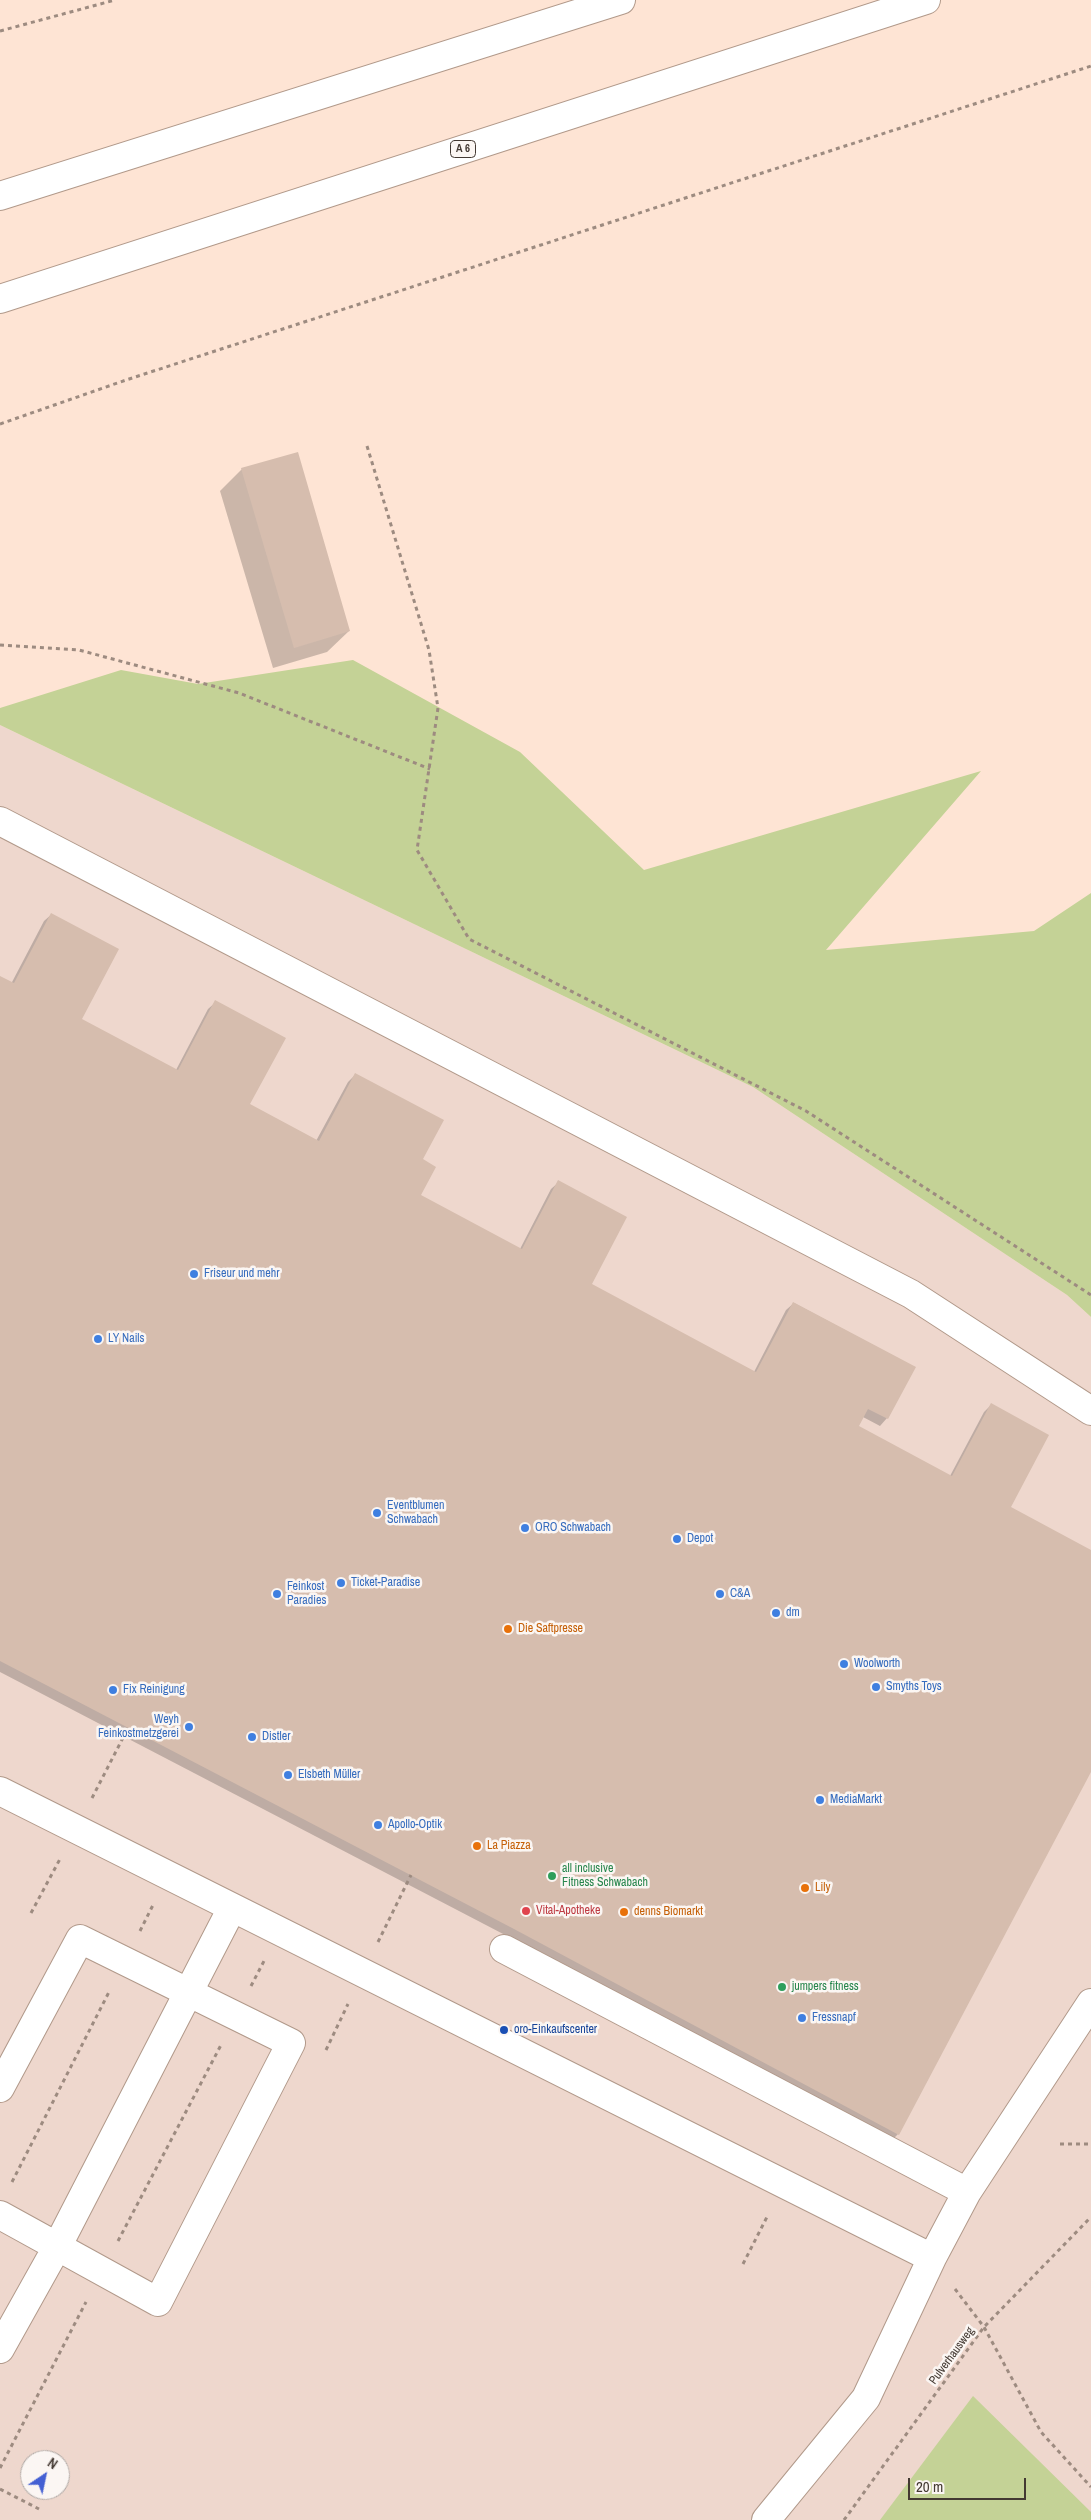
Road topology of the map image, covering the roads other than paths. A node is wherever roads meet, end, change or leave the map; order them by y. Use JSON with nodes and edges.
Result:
{"nodes":[{"id":1,"x":621,"y":0,"type":"edge"},
{"id":2,"x":926,"y":0,"type":"edge"},
{"id":3,"x":0,"y":196,"type":"edge"},
{"id":4,"x":0,"y":299,"type":"edge"},
{"id":5,"x":0,"y":821,"type":"edge"},
{"id":6,"x":1091,"y":1411,"type":"edge"},
{"id":7,"x":0,"y":1791,"type":"edge"},
{"id":8,"x":232,"y":1908,"type":"junction"},
{"id":9,"x":504,"y":1949,"type":"dead end"},
{"id":10,"x":188,"y":1993,"type":"junction"},
{"id":11,"x":1091,"y":2003,"type":"edge"},
{"id":12,"x":0,"y":2088,"type":"edge"},
{"id":13,"x":967,"y":2192,"type":"junction"},
{"id":14,"x":0,"y":2215,"type":"edge"},
{"id":15,"x":57,"y":2248,"type":"junction"},
{"id":16,"x":932,"y":2258,"type":"junction"},
{"id":17,"x":0,"y":2349,"type":"edge"},
{"id":18,"x":766,"y":2520,"type":"edge"}],
"edges":[{"from":1,"to":3,"type":"main road"},
{"from":2,"to":4,"type":"main road","number":"A 6"},
{"from":5,"to":6,"type":"main road"},
{"from":7,"to":8,"type":"main road"},
{"from":8,"to":10,"type":"main road"},
{"from":8,"to":16,"type":"main road"},
{"from":9,"to":13,"type":"main road"},
{"from":10,"to":12,"type":"main road"},
{"from":10,"to":15,"type":"main road"},
{"from":10,"to":15,"type":"main road"},
{"from":11,"to":13,"type":"main road"},
{"from":13,"to":16,"type":"main road"},
{"from":14,"to":15,"type":"main road"},
{"from":15,"to":17,"type":"main road"},
{"from":16,"to":18,"type":"main road"}]}
